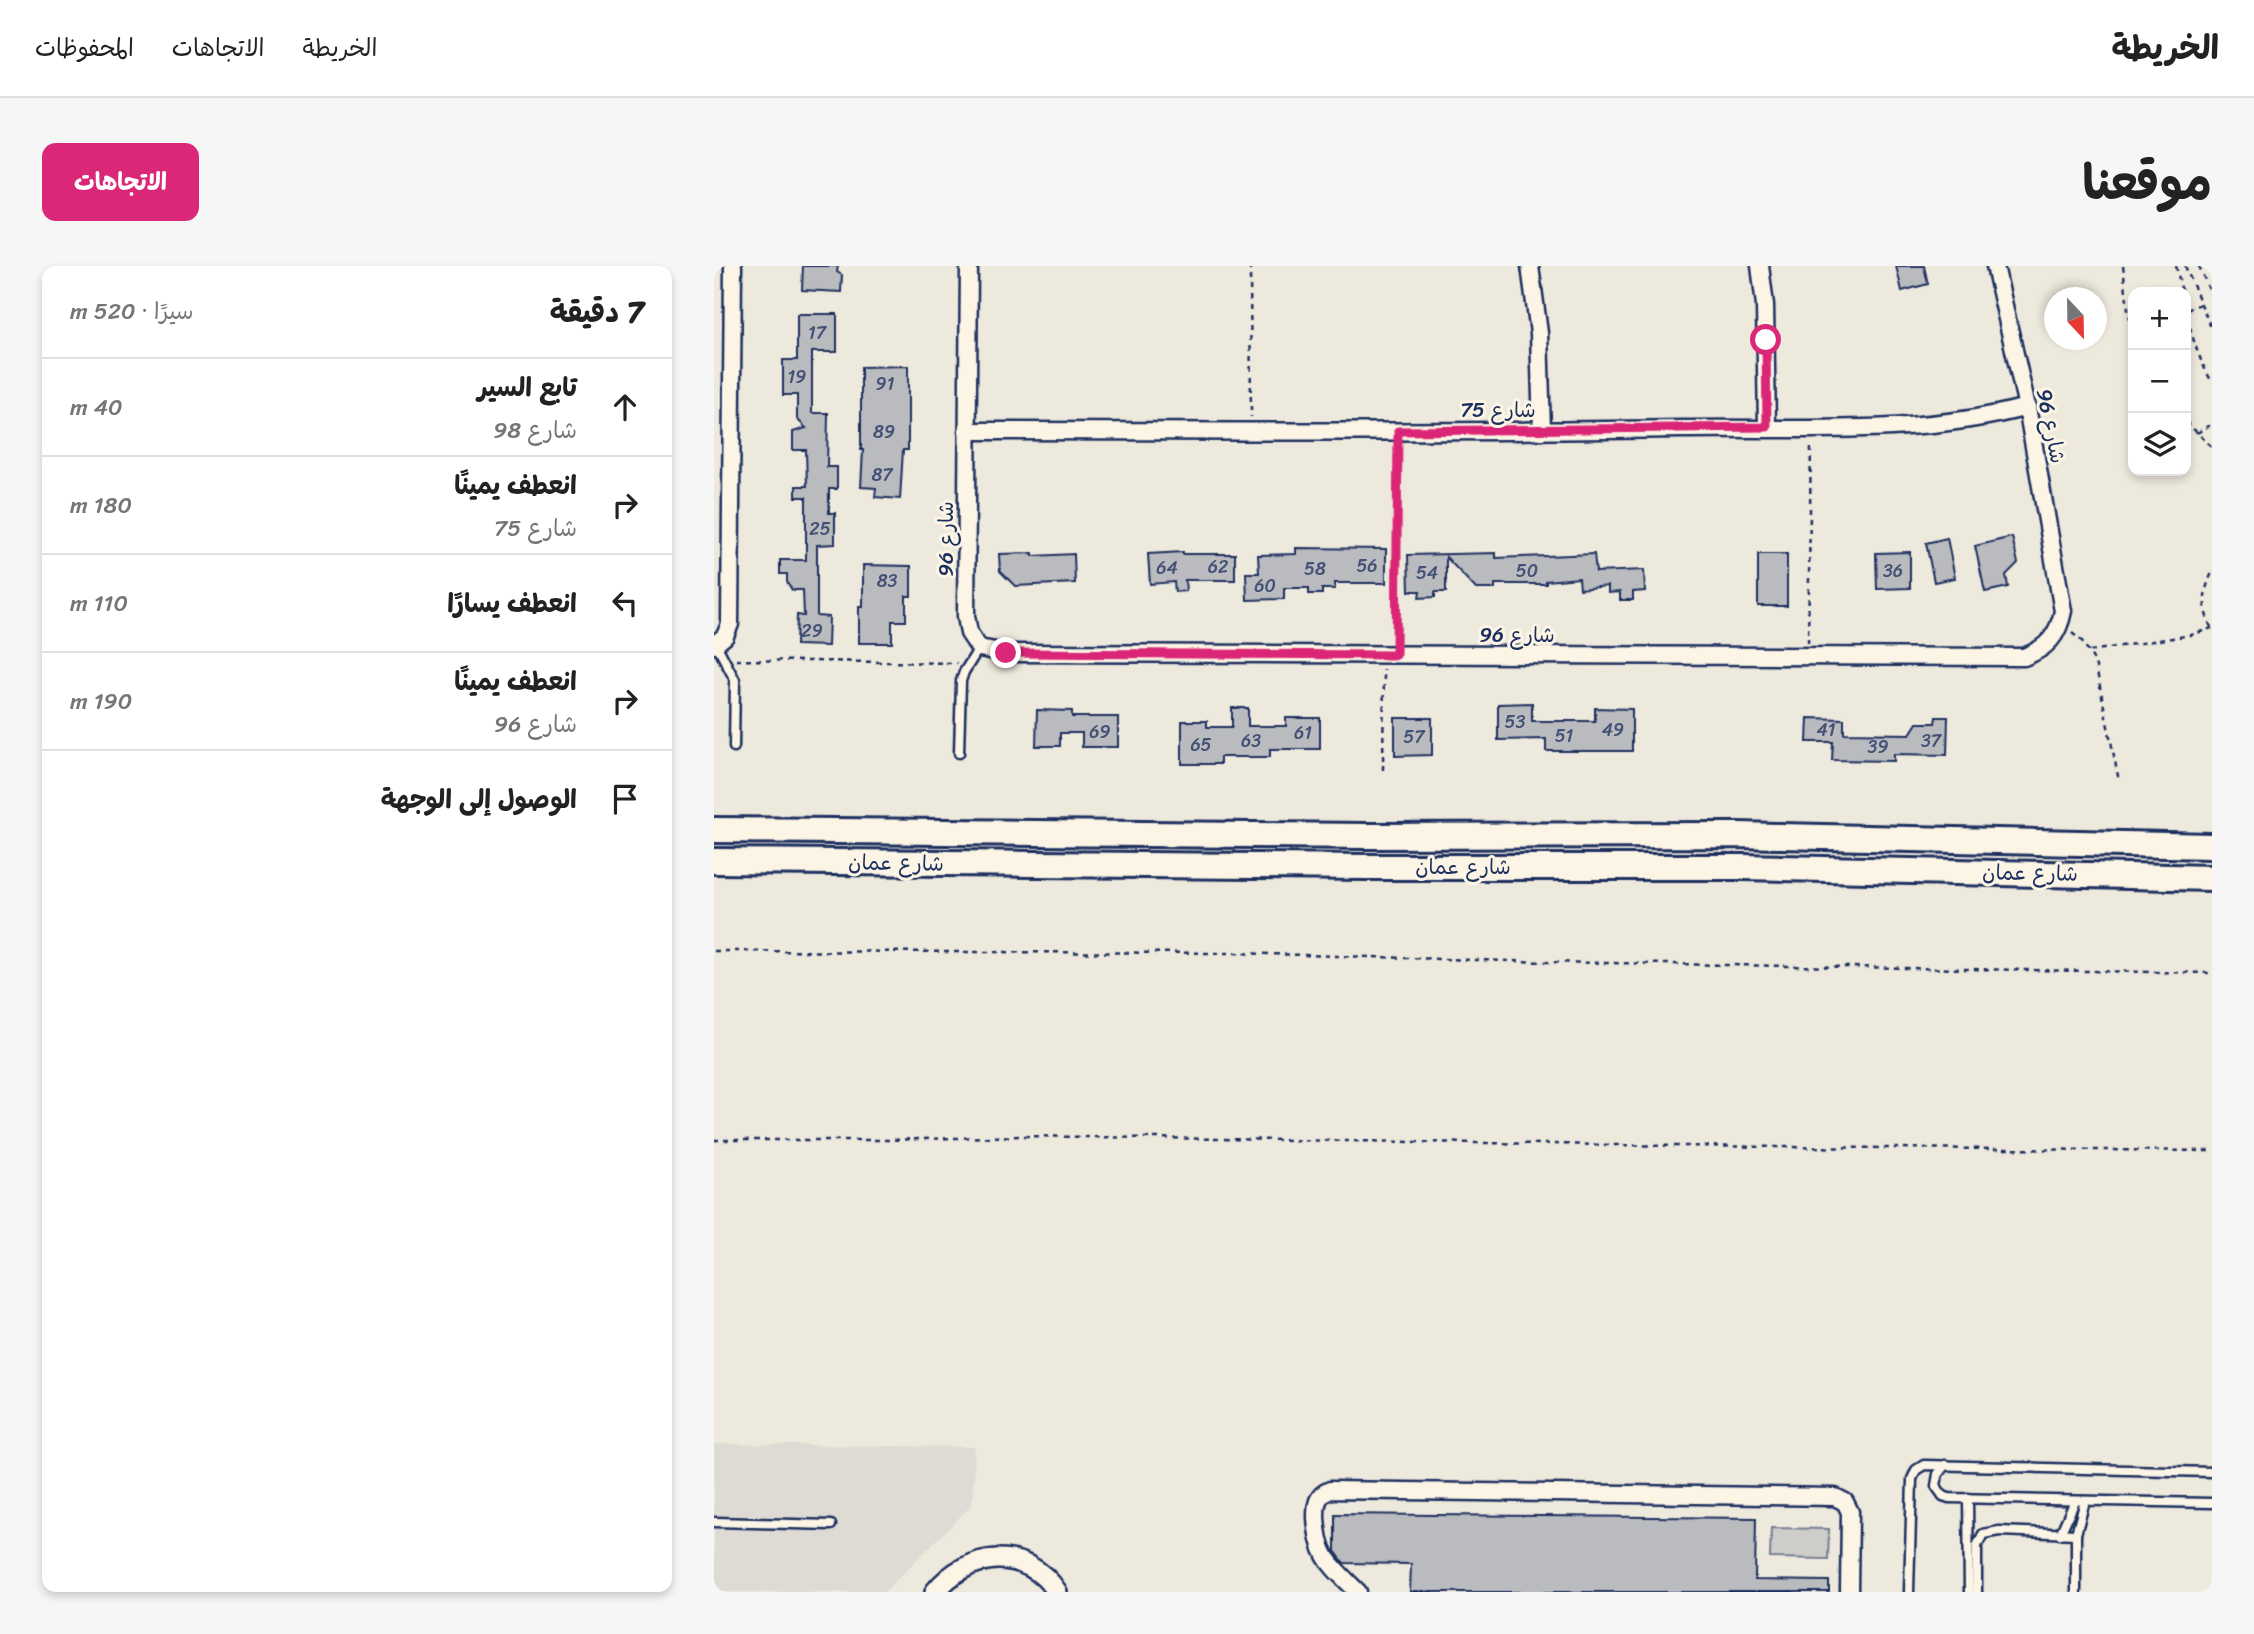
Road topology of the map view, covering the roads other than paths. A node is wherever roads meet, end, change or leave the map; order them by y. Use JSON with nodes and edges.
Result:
{"nodes":[{"id":1,"x":733,"y":266,"type":"edge"},
{"id":2,"x":969,"y":266,"type":"edge"},
{"id":3,"x":1530,"y":266,"type":"edge"},
{"id":4,"x":1760,"y":266,"type":"edge"},
{"id":5,"x":1995,"y":266,"type":"edge"},
{"id":6,"x":2027,"y":407,"type":"junction"},
{"id":7,"x":1767,"y":427,"type":"junction"},
{"id":8,"x":967,"y":431,"type":"junction"},
{"id":9,"x":1542,"y":431,"type":"junction"},
{"id":10,"x":715,"y":645,"type":"edge"},
{"id":11,"x":979,"y":648,"type":"junction"},
{"id":12,"x":734,"y":747,"type":"dead end"},
{"id":13,"x":959,"y":753,"type":"dead end"},
{"id":14,"x":714,"y":830,"type":"edge"},
{"id":15,"x":2212,"y":846,"type":"edge"},
{"id":16,"x":714,"y":861,"type":"edge"},
{"id":17,"x":2212,"y":878,"type":"edge"},
{"id":18,"x":1945,"y":1465,"type":"junction"},
{"id":19,"x":2212,"y":1472,"type":"edge"},
{"id":20,"x":1968,"y":1498,"type":"junction"},
{"id":21,"x":2080,"y":1501,"type":"junction"},
{"id":22,"x":2212,"y":1503,"type":"edge"},
{"id":23,"x":714,"y":1522,"type":"edge"},
{"id":24,"x":831,"y":1525,"type":"dead end"},
{"id":25,"x":2060,"y":1534,"type":"junction"},
{"id":26,"x":2076,"y":1534,"type":"junction"},
{"id":27,"x":935,"y":1592,"type":"edge"},
{"id":28,"x":1057,"y":1592,"type":"edge"},
{"id":29,"x":1358,"y":1592,"type":"edge"},
{"id":30,"x":1849,"y":1592,"type":"edge"},
{"id":31,"x":1909,"y":1592,"type":"edge"},
{"id":32,"x":1969,"y":1592,"type":"edge"},
{"id":33,"x":1977,"y":1592,"type":"edge"},
{"id":34,"x":2076,"y":1592,"type":"edge"}],
"edges":[{"from":1,"to":10,"type":"street"},
{"from":2,"to":8,"type":"street","name":"شارع 96"},
{"from":3,"to":9,"type":"street"},
{"from":4,"to":7,"type":"street"},
{"from":5,"to":6,"type":"street","name":"شارع 96"},
{"from":6,"to":7,"type":"street","name":"شارع 75"},
{"from":6,"to":11,"type":"street","name":"شارع 96"},
{"from":7,"to":9,"type":"street","name":"شارع 75"},
{"from":8,"to":9,"type":"street","name":"شارع 75"},
{"from":8,"to":11,"type":"street","name":"شارع 96"},
{"from":10,"to":12,"type":"lane"},
{"from":11,"to":13,"type":"lane"},
{"from":14,"to":15,"type":"main road","name":"شارع عمان"},
{"from":16,"to":17,"type":"main road","name":"شارع عمان"},
{"from":18,"to":19,"type":"lane"},
{"from":18,"to":20,"type":"lane"},
{"from":18,"to":31,"type":"lane"},
{"from":20,"to":21,"type":"lane"},
{"from":20,"to":32,"type":"lane"},
{"from":21,"to":22,"type":"lane"},
{"from":21,"to":25,"type":"lane"},
{"from":21,"to":26,"type":"lane"},
{"from":23,"to":24,"type":"lane"},
{"from":25,"to":26,"type":"lane"},
{"from":25,"to":33,"type":"lane"},
{"from":26,"to":34,"type":"lane"},
{"from":27,"to":28,"type":"street"},
{"from":29,"to":30,"type":"street"}]}
